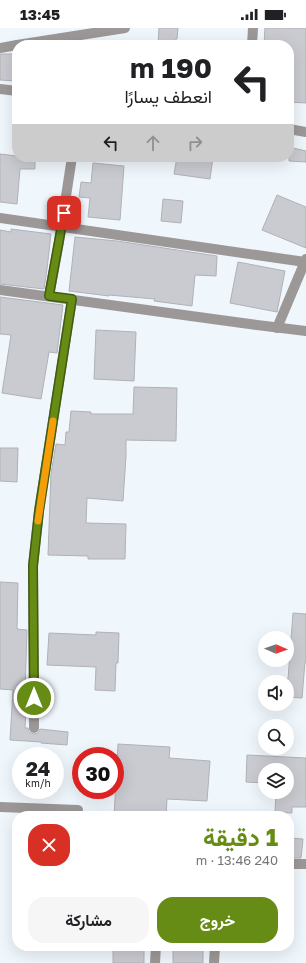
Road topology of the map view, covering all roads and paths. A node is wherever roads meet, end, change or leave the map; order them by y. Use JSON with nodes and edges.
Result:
{"nodes":[{"id":1,"x":125,"y":28,"type":"edge"},
{"id":2,"x":253,"y":28,"type":"edge"},
{"id":3,"x":49,"y":40,"type":"edge"},
{"id":4,"x":252,"y":40,"type":"edge"},
{"id":5,"x":12,"y":46,"type":"edge"},
{"id":6,"x":0,"y":48,"type":"edge"},
{"id":7,"x":0,"y":89,"type":"edge"},
{"id":8,"x":12,"y":90,"type":"edge"},
{"id":9,"x":294,"y":130,"type":"edge"},
{"id":10,"x":306,"y":132,"type":"edge"},
{"id":11,"x":71,"y":162,"type":"edge"},
{"id":12,"x":0,"y":218,"type":"edge"},
{"id":13,"x":62,"y":227,"type":"junction"},
{"id":14,"x":305,"y":261,"type":"edge"},
{"id":15,"x":0,"y":290,"type":"edge"},
{"id":16,"x":49,"y":296,"type":"junction"},
{"id":17,"x":72,"y":299,"type":"junction"},
{"id":18,"x":277,"y":328,"type":"junction"},
{"id":19,"x":306,"y":331,"type":"edge"},
{"id":20,"x":34,"y":728,"type":"dead end"},
{"id":21,"x":0,"y":807,"type":"edge"},
{"id":22,"x":78,"y":810,"type":"dead end"},
{"id":23,"x":294,"y":864,"type":"edge"},
{"id":24,"x":306,"y":864,"type":"edge"},
{"id":25,"x":156,"y":951,"type":"edge"},
{"id":26,"x":215,"y":951,"type":"edge"},
{"id":27,"x":155,"y":963,"type":"edge"},
{"id":28,"x":214,"y":963,"type":"edge"}],
"edges":[{"from":1,"to":3,"type":"street"},
{"from":2,"to":4,"type":"street"},
{"from":5,"to":6,"type":"street"},
{"from":7,"to":8,"type":"street"},
{"from":9,"to":10,"type":"street"},
{"from":11,"to":13,"type":"street"},
{"from":12,"to":13,"type":"street"},
{"from":13,"to":14,"type":"street"},
{"from":13,"to":16,"type":"street"},
{"from":14,"to":18,"type":"street"},
{"from":15,"to":16,"type":"street"},
{"from":16,"to":17,"type":"street"},
{"from":17,"to":18,"type":"street"},
{"from":17,"to":20,"type":"street"},
{"from":18,"to":19,"type":"street"},
{"from":21,"to":22,"type":"street"},
{"from":23,"to":24,"type":"street"},
{"from":25,"to":27,"type":"street"},
{"from":26,"to":28,"type":"street"}]}
